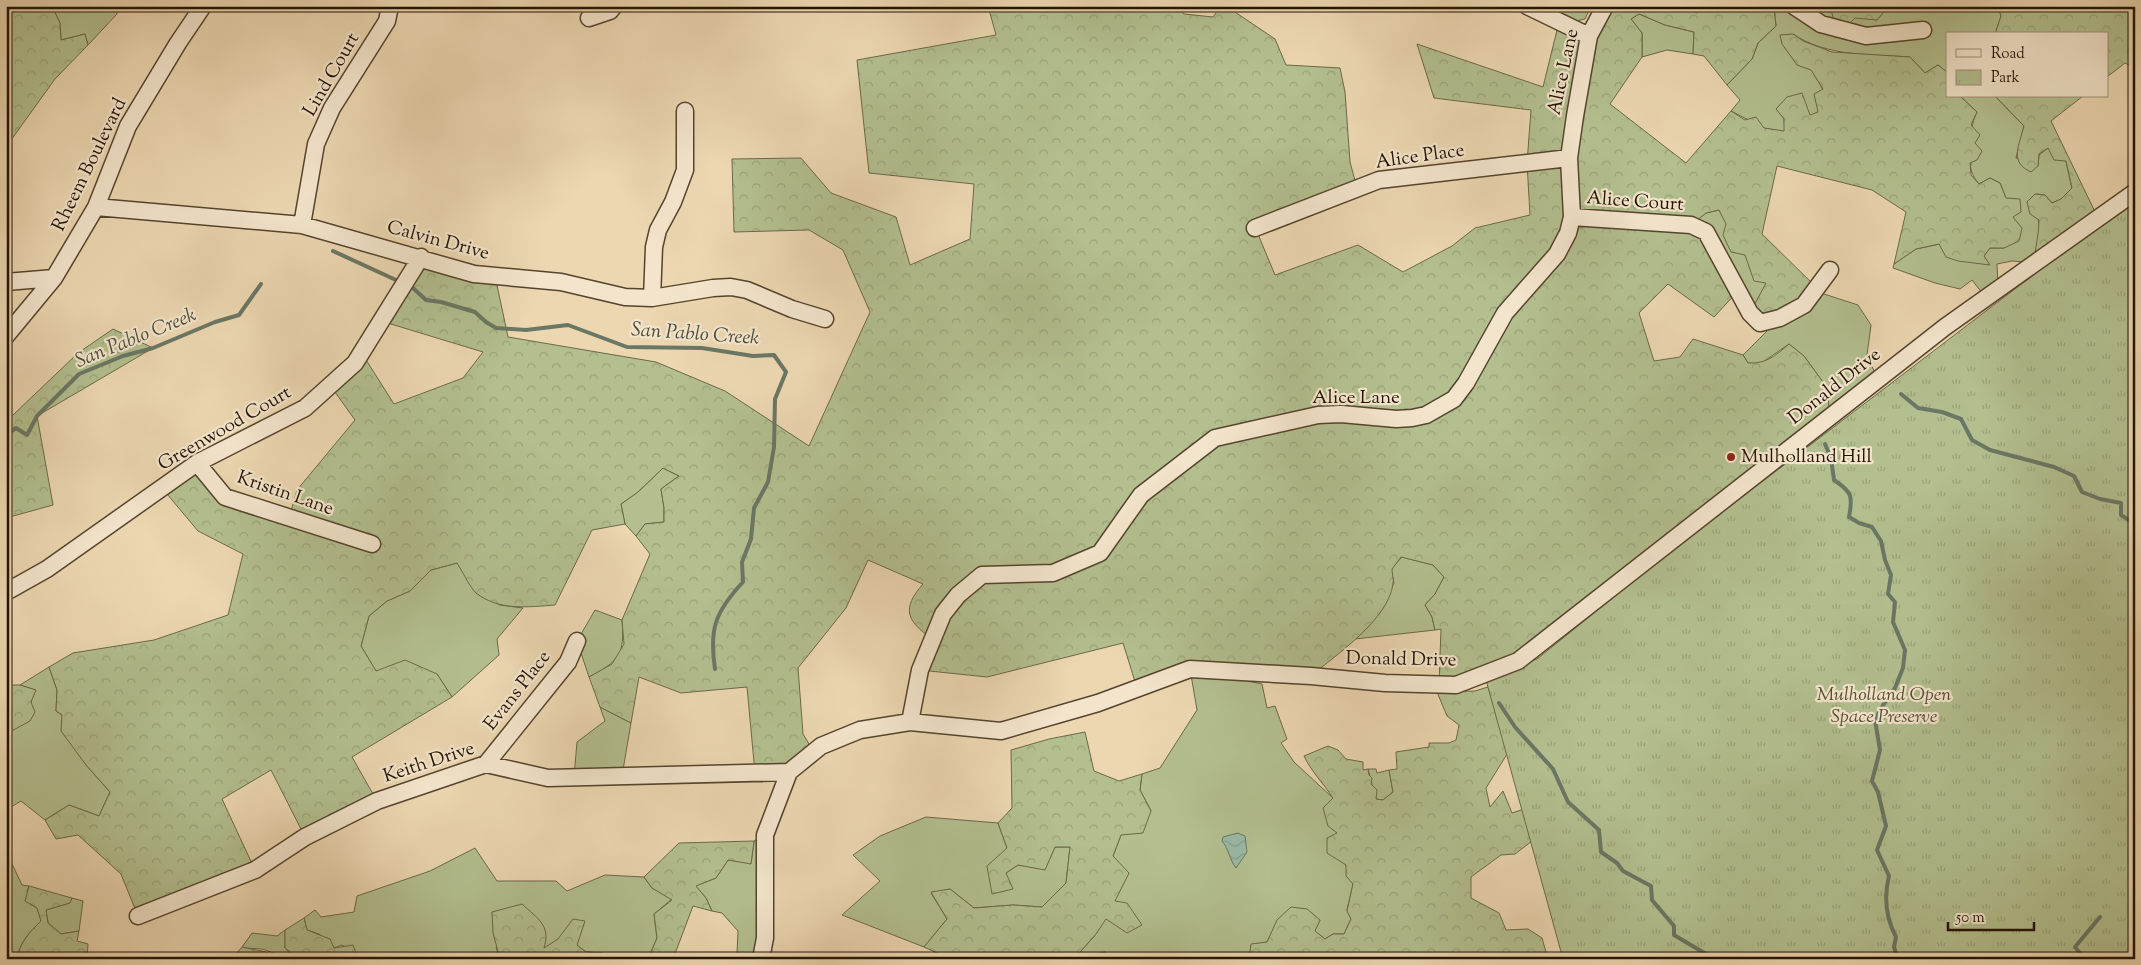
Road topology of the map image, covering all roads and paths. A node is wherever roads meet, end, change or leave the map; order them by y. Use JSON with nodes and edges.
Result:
{"nodes":[{"id":1,"x":203,"y":6,"type":"edge"},
{"id":2,"x":390,"y":6,"type":"edge"},
{"id":3,"x":614,"y":6,"type":"edge"},
{"id":4,"x":1527,"y":6,"type":"edge"},
{"id":5,"x":1605,"y":6,"type":"edge"},
{"id":6,"x":1794,"y":6,"type":"edge"},
{"id":7,"x":589,"y":18,"type":"dead end"},
{"id":8,"x":1923,"y":30,"type":"dead end"},
{"id":9,"x":1589,"y":36,"type":"junction"},
{"id":10,"x":685,"y":111,"type":"dead end"},
{"id":11,"x":1568,"y":158,"type":"junction"},
{"id":12,"x":2135,"y":192,"type":"edge"},
{"id":13,"x":96,"y":207,"type":"junction"},
{"id":14,"x":1572,"y":218,"type":"junction"},
{"id":15,"x":302,"y":225,"type":"junction"},
{"id":16,"x":1254,"y":228,"type":"dead end"},
{"id":17,"x":421,"y":257,"type":"junction"},
{"id":18,"x":1830,"y":270,"type":"dead end"},
{"id":19,"x":54,"y":278,"type":"junction"},
{"id":20,"x":6,"y":282,"type":"edge"},
{"id":21,"x":652,"y":298,"type":"junction"},
{"id":22,"x":825,"y":319,"type":"dead end"},
{"id":23,"x":6,"y":336,"type":"edge"},
{"id":24,"x":197,"y":463,"type":"junction"},
{"id":25,"x":372,"y":544,"type":"dead end"},
{"id":26,"x":6,"y":592,"type":"edge"},
{"id":27,"x":577,"y":641,"type":"dead end"},
{"id":28,"x":910,"y":722,"type":"junction"},
{"id":29,"x":486,"y":764,"type":"junction"},
{"id":30,"x":789,"y":772,"type":"junction"},
{"id":31,"x":138,"y":916,"type":"dead end"},
{"id":32,"x":765,"y":938,"type":"junction"},
{"id":33,"x":761,"y":959,"type":"edge"},
{"id":34,"x":772,"y":959,"type":"edge"}],
"edges":[{"from":1,"to":13,"type":"street","name":"Rheem Boulevard"},
{"from":2,"to":15,"type":"street","name":"Lind Court"},
{"from":3,"to":7,"type":"street"},
{"from":4,"to":9,"type":"street"},
{"from":5,"to":9,"type":"street","name":"Alice Lane"},
{"from":6,"to":8,"type":"street"},
{"from":9,"to":11,"type":"street","name":"Alice Lane"},
{"from":10,"to":21,"type":"street"},
{"from":11,"to":14,"type":"street","name":"Alice Lane"},
{"from":11,"to":16,"type":"street","name":"Alice Place"},
{"from":12,"to":28,"type":"street","name":"Donald Drive"},
{"from":13,"to":15,"type":"street","name":"Calvin Drive"},
{"from":13,"to":19,"type":"street","name":"Rheem Boulevard"},
{"from":14,"to":18,"type":"street","name":"Alice Court"},
{"from":14,"to":28,"type":"street","name":"Alice Lane"},
{"from":15,"to":17,"type":"street","name":"Calvin Drive"},
{"from":17,"to":21,"type":"street","name":"Calvin Drive"},
{"from":17,"to":24,"type":"street","name":"Greenwood Court"},
{"from":19,"to":20,"type":"street"},
{"from":19,"to":23,"type":"street","name":"Rheem Boulevard"},
{"from":21,"to":22,"type":"street","name":"Calvin Drive"},
{"from":24,"to":25,"type":"street","name":"Kristin Lane"},
{"from":24,"to":26,"type":"street","name":"Greenwood Court"},
{"from":27,"to":29,"type":"street","name":"Evans Place"},
{"from":28,"to":30,"type":"street","name":"Donald Drive"},
{"from":29,"to":30,"type":"street","name":"Keith Drive"},
{"from":29,"to":31,"type":"street","name":"Keith Drive"},
{"from":30,"to":32,"type":"street"},
{"from":32,"to":33,"type":"street"},
{"from":32,"to":34,"type":"street"}]}
